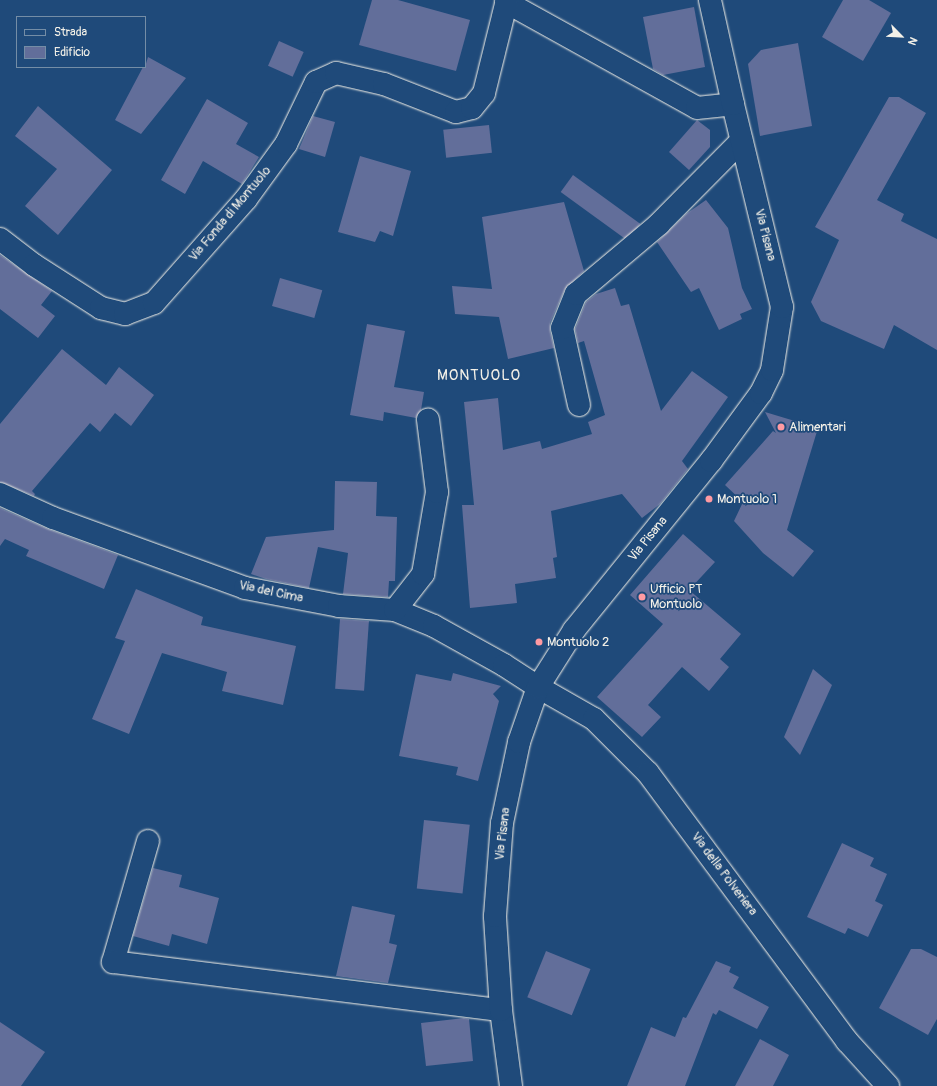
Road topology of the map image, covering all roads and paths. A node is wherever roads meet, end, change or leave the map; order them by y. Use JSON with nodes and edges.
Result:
{"nodes":[{"id":1,"x":710,"y":0,"type":"edge"},
{"id":2,"x":506,"y":1,"type":"edge"},
{"id":3,"x":733,"y":104,"type":"junction"},
{"id":4,"x":741,"y":141,"type":"junction"},
{"id":5,"x":0,"y":240,"type":"edge"},
{"id":6,"x":579,"y":405,"type":"dead end"},
{"id":7,"x":428,"y":420,"type":"dead end"},
{"id":8,"x":0,"y":494,"type":"edge"},
{"id":9,"x":395,"y":610,"type":"junction"},
{"id":10,"x":538,"y":687,"type":"junction"},
{"id":11,"x":148,"y":842,"type":"dead end"},
{"id":12,"x":501,"y":1010,"type":"junction"},
{"id":13,"x":511,"y":1086,"type":"edge"},
{"id":14,"x":888,"y":1086,"type":"edge"}],
"edges":[{"from":1,"to":3,"type":"street","name":"Via Pisana"},
{"from":2,"to":3,"type":"street"},
{"from":2,"to":5,"type":"street","name":"Via Fonda di Montuolo"},
{"from":3,"to":4,"type":"street","name":"Via Pisana"},
{"from":4,"to":6,"type":"street"},
{"from":4,"to":10,"type":"street","name":"Via Pisana"},
{"from":7,"to":9,"type":"street"},
{"from":8,"to":9,"type":"street","name":"Via del Cima"},
{"from":9,"to":10,"type":"street","name":"Via del Cima"},
{"from":10,"to":12,"type":"street","name":"Via Pisana"},
{"from":10,"to":14,"type":"street","name":"Via della Polveriera"},
{"from":11,"to":12,"type":"street"},
{"from":12,"to":13,"type":"street","name":"Via Pisana"}]}
